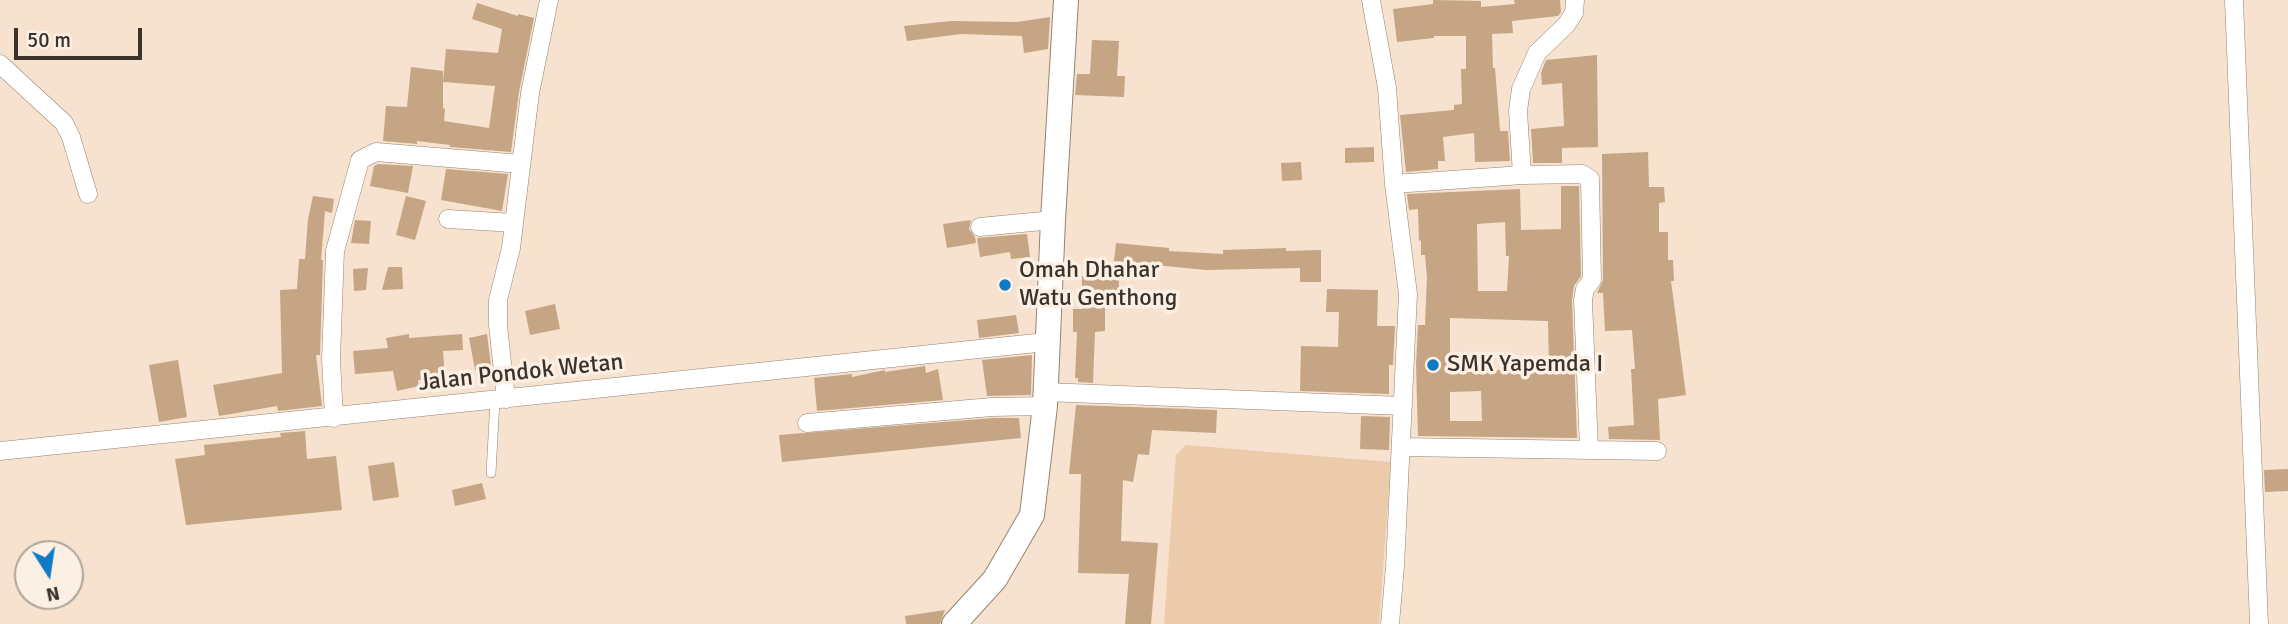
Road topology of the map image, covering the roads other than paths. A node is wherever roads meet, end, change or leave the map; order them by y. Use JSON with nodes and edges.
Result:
{"nodes":[{"id":1,"x":549,"y":0,"type":"edge"},
{"id":2,"x":1066,"y":0,"type":"edge"},
{"id":3,"x":1371,"y":0,"type":"edge"},
{"id":4,"x":1575,"y":0,"type":"edge"},
{"id":5,"x":2234,"y":0,"type":"edge"},
{"id":6,"x":0,"y":64,"type":"edge"},
{"id":7,"x":521,"y":164,"type":"junction"},
{"id":8,"x":1522,"y":175,"type":"junction"},
{"id":9,"x":1394,"y":184,"type":"junction"},
{"id":10,"x":88,"y":194,"type":"dead end"},
{"id":11,"x":448,"y":219,"type":"dead end"},
{"id":12,"x":1053,"y":220,"type":"junction"},
{"id":13,"x":514,"y":223,"type":"junction"},
{"id":14,"x":979,"y":227,"type":"dead end"},
{"id":15,"x":1046,"y":342,"type":"junction"},
{"id":16,"x":500,"y":399,"type":"junction"},
{"id":17,"x":1045,"y":399,"type":"junction"},
{"id":18,"x":1403,"y":407,"type":"junction"},
{"id":19,"x":334,"y":418,"type":"junction"},
{"id":20,"x":807,"y":423,"type":"dead end"},
{"id":21,"x":1401,"y":447,"type":"junction"},
{"id":22,"x":1589,"y":450,"type":"junction"},
{"id":23,"x":0,"y":451,"type":"edge"},
{"id":24,"x":1657,"y":451,"type":"dead end"},
{"id":25,"x":491,"y":473,"type":"dead end"},
{"id":26,"x":954,"y":624,"type":"edge"},
{"id":27,"x":1390,"y":624,"type":"edge"},
{"id":28,"x":2259,"y":624,"type":"edge"}],
"edges":[{"from":1,"to":7,"type":"street"},
{"from":2,"to":12,"type":"street"},
{"from":3,"to":9,"type":"street"},
{"from":4,"to":8,"type":"street"},
{"from":5,"to":28,"type":"street"},
{"from":6,"to":10,"type":"street"},
{"from":7,"to":13,"type":"street"},
{"from":7,"to":19,"type":"street"},
{"from":8,"to":9,"type":"street"},
{"from":8,"to":22,"type":"street"},
{"from":9,"to":18,"type":"street"},
{"from":11,"to":13,"type":"street"},
{"from":12,"to":14,"type":"street"},
{"from":12,"to":15,"type":"street"},
{"from":13,"to":16,"type":"street"},
{"from":15,"to":16,"type":"street","name":"Jalan Pondok Wetan"},
{"from":15,"to":17,"type":"street"},
{"from":16,"to":19,"type":"street","name":"Jalan Pondok Wetan"},
{"from":16,"to":25,"type":"lane"},
{"from":17,"to":18,"type":"street"},
{"from":17,"to":20,"type":"street"},
{"from":17,"to":26,"type":"street"},
{"from":18,"to":21,"type":"street"},
{"from":19,"to":23,"type":"street","name":"Jalan Pondok Wetan"},
{"from":21,"to":22,"type":"street"},
{"from":21,"to":27,"type":"street"},
{"from":22,"to":24,"type":"street"}]}
